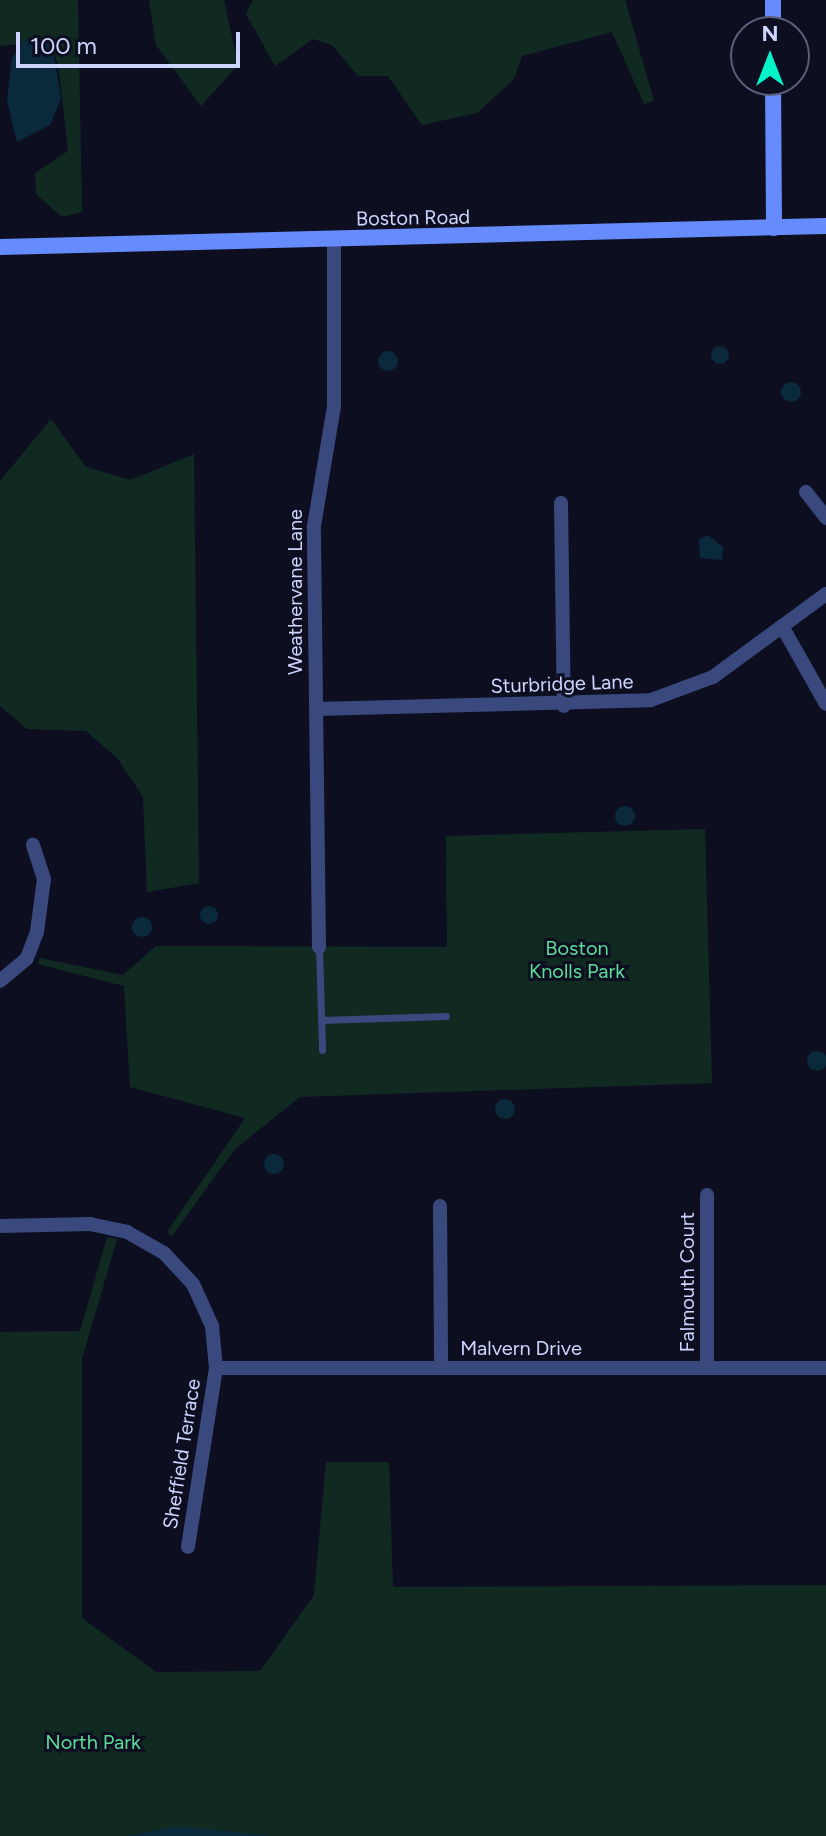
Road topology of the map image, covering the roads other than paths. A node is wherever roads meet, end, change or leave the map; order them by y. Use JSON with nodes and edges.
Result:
{"nodes":[{"id":1,"x":773,"y":96,"type":"edge"},
{"id":2,"x":826,"y":226,"type":"edge"},
{"id":3,"x":774,"y":228,"type":"junction"},
{"id":4,"x":334,"y":239,"type":"junction"},
{"id":5,"x":0,"y":247,"type":"edge"},
{"id":6,"x":806,"y":492,"type":"dead end"},
{"id":7,"x":561,"y":503,"type":"dead end"},
{"id":8,"x":826,"y":518,"type":"edge"},
{"id":9,"x":826,"y":594,"type":"edge"},
{"id":10,"x":783,"y":628,"type":"junction"},
{"id":11,"x":826,"y":704,"type":"edge"},
{"id":12,"x":564,"y":706,"type":"junction"},
{"id":13,"x":316,"y":709,"type":"junction"},
{"id":14,"x":33,"y":845,"type":"dead end"},
{"id":15,"x":319,"y":947,"type":"joint"},
{"id":16,"x":0,"y":981,"type":"edge"},
{"id":17,"x":446,"y":1016,"type":"dead end"},
{"id":18,"x":321,"y":1020,"type":"junction"},
{"id":19,"x":322,"y":1050,"type":"dead end"},
{"id":20,"x":707,"y":1195,"type":"dead end"},
{"id":21,"x":440,"y":1206,"type":"dead end"},
{"id":22,"x":0,"y":1226,"type":"edge"},
{"id":23,"x":216,"y":1368,"type":"junction"},
{"id":24,"x":441,"y":1368,"type":"junction"},
{"id":25,"x":707,"y":1368,"type":"junction"},
{"id":26,"x":826,"y":1368,"type":"edge"},
{"id":27,"x":188,"y":1547,"type":"dead end"}],
"edges":[{"from":1,"to":3,"type":"street"},
{"from":2,"to":3,"type":"street","name":"Boston Road"},
{"from":3,"to":4,"type":"street","name":"Boston Road"},
{"from":4,"to":5,"type":"street","name":"Boston Road"},
{"from":4,"to":13,"type":"street","name":"Weathervane Lane"},
{"from":6,"to":8,"type":"street"},
{"from":7,"to":12,"type":"street"},
{"from":9,"to":10,"type":"street","name":"Sturbridge Lane"},
{"from":10,"to":11,"type":"street"},
{"from":10,"to":12,"type":"street","name":"Sturbridge Lane"},
{"from":12,"to":13,"type":"street","name":"Sturbridge Lane"},
{"from":13,"to":15,"type":"street","name":"Weathervane Lane"},
{"from":14,"to":16,"type":"street"},
{"from":15,"to":18,"type":"lane"},
{"from":17,"to":18,"type":"lane"},
{"from":18,"to":19,"type":"lane"},
{"from":20,"to":25,"type":"street","name":"Falmouth Court"},
{"from":21,"to":24,"type":"street"},
{"from":22,"to":23,"type":"street","name":"Sheffield Terrace"},
{"from":23,"to":24,"type":"street","name":"Malvern Drive"},
{"from":23,"to":27,"type":"street","name":"Sheffield Terrace"},
{"from":24,"to":25,"type":"street","name":"Malvern Drive"},
{"from":25,"to":26,"type":"street","name":"Malvern Drive"}]}
